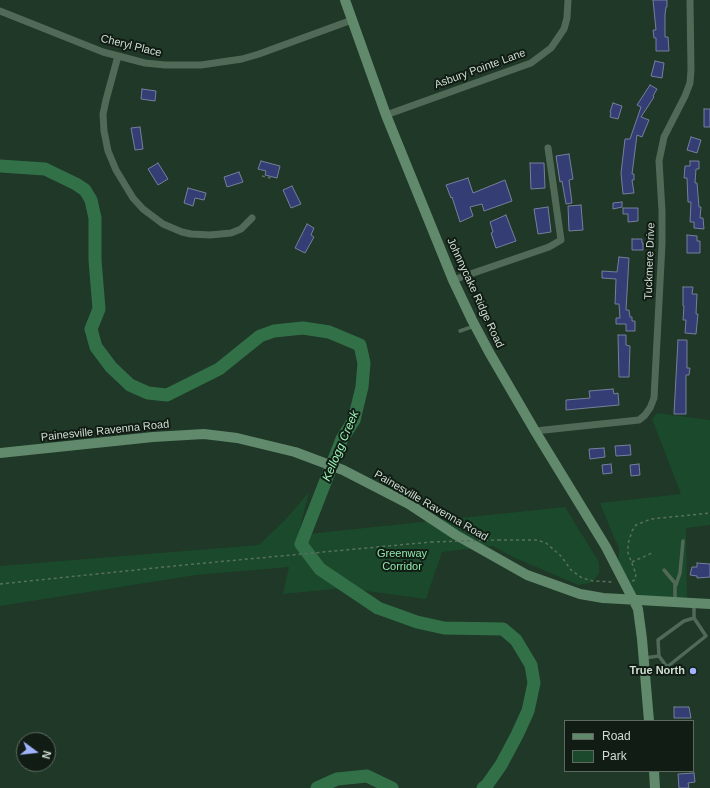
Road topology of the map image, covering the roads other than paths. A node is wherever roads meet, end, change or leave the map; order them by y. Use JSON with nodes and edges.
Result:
{"nodes":[{"id":1,"x":345,"y":0,"type":"edge"},
{"id":2,"x":568,"y":0,"type":"edge"},
{"id":3,"x":690,"y":0,"type":"edge"},
{"id":4,"x":0,"y":11,"type":"edge"},
{"id":5,"x":352,"y":20,"type":"junction"},
{"id":6,"x":118,"y":56,"type":"junction"},
{"id":7,"x":386,"y":115,"type":"junction"},
{"id":8,"x":548,"y":148,"type":"dead end"},
{"id":9,"x":252,"y":218,"type":"dead end"},
{"id":10,"x":453,"y":280,"type":"junction"},
{"id":11,"x":475,"y":326,"type":"junction"},
{"id":12,"x":460,"y":331,"type":"dead end"},
{"id":13,"x":535,"y":431,"type":"junction"},
{"id":14,"x":0,"y":453,"type":"edge"},
{"id":15,"x":683,"y":541,"type":"dead end"},
{"id":16,"x":664,"y":570,"type":"dead end"},
{"id":17,"x":676,"y":586,"type":"junction"},
{"id":18,"x":632,"y":599,"type":"junction"},
{"id":19,"x":675,"y":601,"type":"junction"},
{"id":20,"x":694,"y":602,"type":"junction"},
{"id":21,"x":710,"y":604,"type":"edge"},
{"id":22,"x":694,"y":618,"type":"junction"},
{"id":23,"x":659,"y":656,"type":"junction"},
{"id":24,"x":643,"y":658,"type":"junction"},
{"id":25,"x":649,"y":720,"type":"edge"},
{"id":26,"x":654,"y":772,"type":"edge"},
{"id":27,"x":656,"y":788,"type":"edge"}],
"edges":[{"from":1,"to":5,"type":"main road","name":"Johnnycake Ridge Road"},
{"from":2,"to":7,"type":"street","name":"Asbury Pointe Lane"},
{"from":3,"to":13,"type":"street","name":"Tuckmere Drive"},
{"from":4,"to":6,"type":"street","name":"Cheryl Place"},
{"from":5,"to":6,"type":"street","name":"Cheryl Place"},
{"from":5,"to":7,"type":"main road","name":"Johnnycake Ridge Road"},
{"from":6,"to":9,"type":"street"},
{"from":7,"to":10,"type":"main road","name":"Johnnycake Ridge Road"},
{"from":8,"to":10,"type":"street"},
{"from":10,"to":11,"type":"main road","name":"Johnnycake Ridge Road"},
{"from":11,"to":12,"type":"lane"},
{"from":11,"to":13,"type":"main road","name":"Johnnycake Ridge Road"},
{"from":13,"to":18,"type":"main road","name":"Johnnycake Ridge Road"},
{"from":14,"to":18,"type":"main road","name":"Painesville Ravenna Road"},
{"from":15,"to":17,"type":"lane"},
{"from":16,"to":17,"type":"lane"},
{"from":17,"to":19,"type":"lane"},
{"from":18,"to":19,"type":"main road","name":"Painesville Ravenna Road"},
{"from":18,"to":24,"type":"main road","name":"Johnnycake Ridge Road"},
{"from":19,"to":20,"type":"main road","name":"Painesville Ravenna Road"},
{"from":20,"to":21,"type":"main road","name":"Painesville Ravenna Road"},
{"from":20,"to":22,"type":"lane"},
{"from":22,"to":23,"type":"lane"},
{"from":22,"to":23,"type":"lane"},
{"from":23,"to":24,"type":"lane"},
{"from":24,"to":25,"type":"main road","name":"Johnnycake Ridge Road"},
{"from":26,"to":27,"type":"main road"}]}
